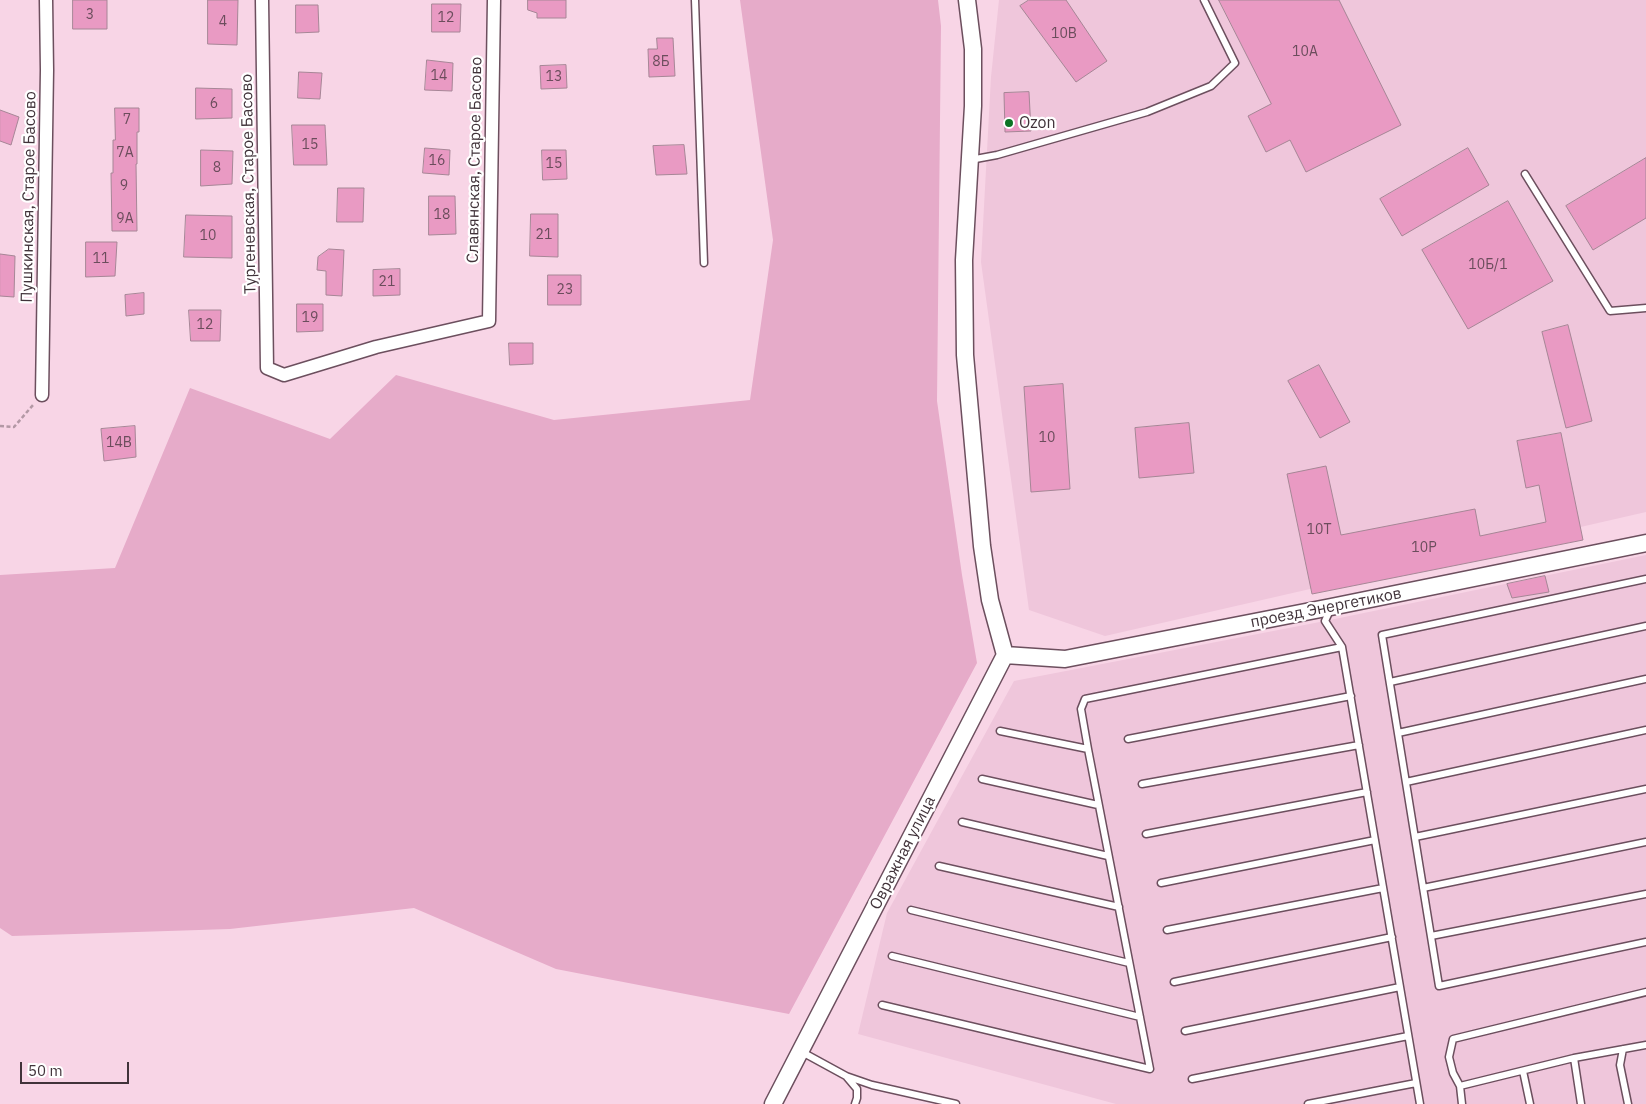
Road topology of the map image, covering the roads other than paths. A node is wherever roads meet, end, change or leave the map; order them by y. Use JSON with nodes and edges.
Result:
{"nodes":[{"id":1,"x":46,"y":0,"type":"edge"},
{"id":2,"x":262,"y":0,"type":"edge"},
{"id":3,"x":494,"y":0,"type":"edge"},
{"id":4,"x":695,"y":0,"type":"edge"},
{"id":5,"x":967,"y":0,"type":"edge"},
{"id":6,"x":1204,"y":0,"type":"edge"},
{"id":7,"x":970,"y":160,"type":"junction"},
{"id":8,"x":1525,"y":174,"type":"dead end"},
{"id":9,"x":704,"y":263,"type":"dead end"},
{"id":10,"x":1646,"y":308,"type":"edge"},
{"id":11,"x":489,"y":321,"type":"joint"},
{"id":12,"x":42,"y":395,"type":"road end"},
{"id":13,"x":1646,"y":543,"type":"edge"},
{"id":14,"x":1646,"y":579,"type":"edge"},
{"id":15,"x":1332,"y":607,"type":"junction"},
{"id":16,"x":1646,"y":626,"type":"edge"},
{"id":17,"x":1342,"y":647,"type":"junction"},
{"id":18,"x":1005,"y":655,"type":"junction"},
{"id":19,"x":1646,"y":679,"type":"edge"},
{"id":20,"x":1390,"y":682,"type":"junction"},
{"id":21,"x":1351,"y":696,"type":"junction"},
{"id":22,"x":1646,"y":730,"type":"edge"},
{"id":23,"x":1000,"y":732,"type":"dead end"},
{"id":24,"x":1398,"y":733,"type":"junction"},
{"id":25,"x":1128,"y":739,"type":"dead end"},
{"id":26,"x":1359,"y":745,"type":"junction"},
{"id":27,"x":1088,"y":749,"type":"junction"},
{"id":28,"x":982,"y":779,"type":"dead end"},
{"id":29,"x":1406,"y":782,"type":"junction"},
{"id":30,"x":1142,"y":784,"type":"dead end"},
{"id":31,"x":1646,"y":789,"type":"edge"},
{"id":32,"x":1367,"y":792,"type":"junction"},
{"id":33,"x":1098,"y":805,"type":"junction"},
{"id":34,"x":962,"y":822,"type":"dead end"},
{"id":35,"x":1146,"y":834,"type":"dead end"},
{"id":36,"x":1415,"y":837,"type":"junction"},
{"id":37,"x":1375,"y":840,"type":"junction"},
{"id":38,"x":1646,"y":842,"type":"edge"},
{"id":39,"x":1108,"y":856,"type":"junction"},
{"id":40,"x":939,"y":866,"type":"dead end"},
{"id":41,"x":1161,"y":883,"type":"dead end"},
{"id":42,"x":1383,"y":888,"type":"junction"},
{"id":43,"x":1423,"y":888,"type":"junction"},
{"id":44,"x":1646,"y":894,"type":"edge"},
{"id":45,"x":1118,"y":907,"type":"junction"},
{"id":46,"x":911,"y":910,"type":"dead end"},
{"id":47,"x":1167,"y":930,"type":"dead end"},
{"id":48,"x":1431,"y":936,"type":"junction"},
{"id":49,"x":1392,"y":937,"type":"junction"},
{"id":50,"x":1646,"y":942,"type":"edge"},
{"id":51,"x":892,"y":956,"type":"dead end"},
{"id":52,"x":1130,"y":964,"type":"junction"},
{"id":53,"x":1174,"y":982,"type":"dead end"},
{"id":54,"x":1400,"y":987,"type":"junction"},
{"id":55,"x":1646,"y":992,"type":"edge"},
{"id":56,"x":882,"y":1005,"type":"dead end"},
{"id":57,"x":1140,"y":1017,"type":"junction"},
{"id":58,"x":1185,"y":1031,"type":"dead end"},
{"id":59,"x":1408,"y":1036,"type":"junction"},
{"id":60,"x":1646,"y":1045,"type":"edge"},
{"id":61,"x":1623,"y":1049,"type":"junction"},
{"id":62,"x":801,"y":1052,"type":"junction"},
{"id":63,"x":1574,"y":1058,"type":"junction"},
{"id":64,"x":1523,"y":1071,"type":"junction"},
{"id":65,"x":846,"y":1076,"type":"junction"},
{"id":66,"x":1192,"y":1079,"type":"dead end"},
{"id":67,"x":1416,"y":1083,"type":"junction"},
{"id":68,"x":1460,"y":1086,"type":"junction"},
{"id":69,"x":773,"y":1104,"type":"edge"},
{"id":70,"x":855,"y":1104,"type":"edge"},
{"id":71,"x":956,"y":1104,"type":"edge"},
{"id":72,"x":1308,"y":1104,"type":"edge"},
{"id":73,"x":1420,"y":1104,"type":"edge"},
{"id":74,"x":1462,"y":1104,"type":"edge"},
{"id":75,"x":1530,"y":1104,"type":"edge"},
{"id":76,"x":1581,"y":1104,"type":"edge"},
{"id":77,"x":1628,"y":1104,"type":"edge"}],
"edges":[{"from":1,"to":12,"type":"street","name":"Пушкинская, Старое Басово"},
{"from":2,"to":11,"type":"street","name":"Тургеневская, Старое Басово"},
{"from":3,"to":11,"type":"street","name":"Славянская, Старое Басово"},
{"from":4,"to":9,"type":"lane"},
{"from":5,"to":7,"type":"street"},
{"from":6,"to":7,"type":"lane"},
{"from":7,"to":18,"type":"street"},
{"from":8,"to":10,"type":"lane"},
{"from":13,"to":15,"type":"street","name":"проезд Энергетиков"},
{"from":14,"to":20,"type":"lane"},
{"from":15,"to":17,"type":"lane"},
{"from":15,"to":18,"type":"street","name":"проезд Энергетиков"},
{"from":16,"to":20,"type":"lane"},
{"from":17,"to":21,"type":"lane"},
{"from":17,"to":27,"type":"lane"},
{"from":18,"to":62,"type":"street","name":"Овражная улица"},
{"from":19,"to":24,"type":"lane"},
{"from":20,"to":24,"type":"lane"},
{"from":21,"to":25,"type":"lane"},
{"from":21,"to":26,"type":"lane"},
{"from":22,"to":29,"type":"lane"},
{"from":23,"to":27,"type":"lane"},
{"from":24,"to":29,"type":"lane"},
{"from":26,"to":30,"type":"lane"},
{"from":26,"to":32,"type":"lane"},
{"from":27,"to":33,"type":"lane"},
{"from":28,"to":33,"type":"lane"},
{"from":29,"to":36,"type":"lane"},
{"from":31,"to":36,"type":"lane"},
{"from":32,"to":35,"type":"lane"},
{"from":32,"to":37,"type":"lane"},
{"from":33,"to":39,"type":"lane"},
{"from":34,"to":39,"type":"lane"},
{"from":36,"to":43,"type":"lane"},
{"from":37,"to":41,"type":"lane"},
{"from":37,"to":42,"type":"lane"},
{"from":38,"to":43,"type":"lane"},
{"from":39,"to":45,"type":"lane"},
{"from":40,"to":45,"type":"lane"},
{"from":42,"to":47,"type":"lane"},
{"from":42,"to":49,"type":"lane"},
{"from":43,"to":48,"type":"lane"},
{"from":44,"to":48,"type":"lane"},
{"from":45,"to":52,"type":"lane"},
{"from":46,"to":52,"type":"lane"},
{"from":48,"to":50,"type":"lane"},
{"from":49,"to":53,"type":"lane"},
{"from":49,"to":54,"type":"lane"},
{"from":51,"to":57,"type":"lane"},
{"from":52,"to":57,"type":"lane"},
{"from":54,"to":58,"type":"lane"},
{"from":54,"to":59,"type":"lane"},
{"from":55,"to":68,"type":"lane"},
{"from":56,"to":57,"type":"lane"},
{"from":59,"to":66,"type":"lane"},
{"from":59,"to":67,"type":"lane"},
{"from":60,"to":61,"type":"lane"},
{"from":61,"to":63,"type":"lane"},
{"from":61,"to":77,"type":"lane"},
{"from":62,"to":65,"type":"lane"},
{"from":62,"to":69,"type":"street","name":"Овражная улица"},
{"from":63,"to":64,"type":"lane"},
{"from":63,"to":76,"type":"lane"},
{"from":64,"to":68,"type":"lane"},
{"from":64,"to":75,"type":"lane"},
{"from":65,"to":70,"type":"lane"},
{"from":65,"to":71,"type":"lane"},
{"from":67,"to":72,"type":"lane"},
{"from":67,"to":73,"type":"lane"},
{"from":68,"to":74,"type":"lane"}]}
